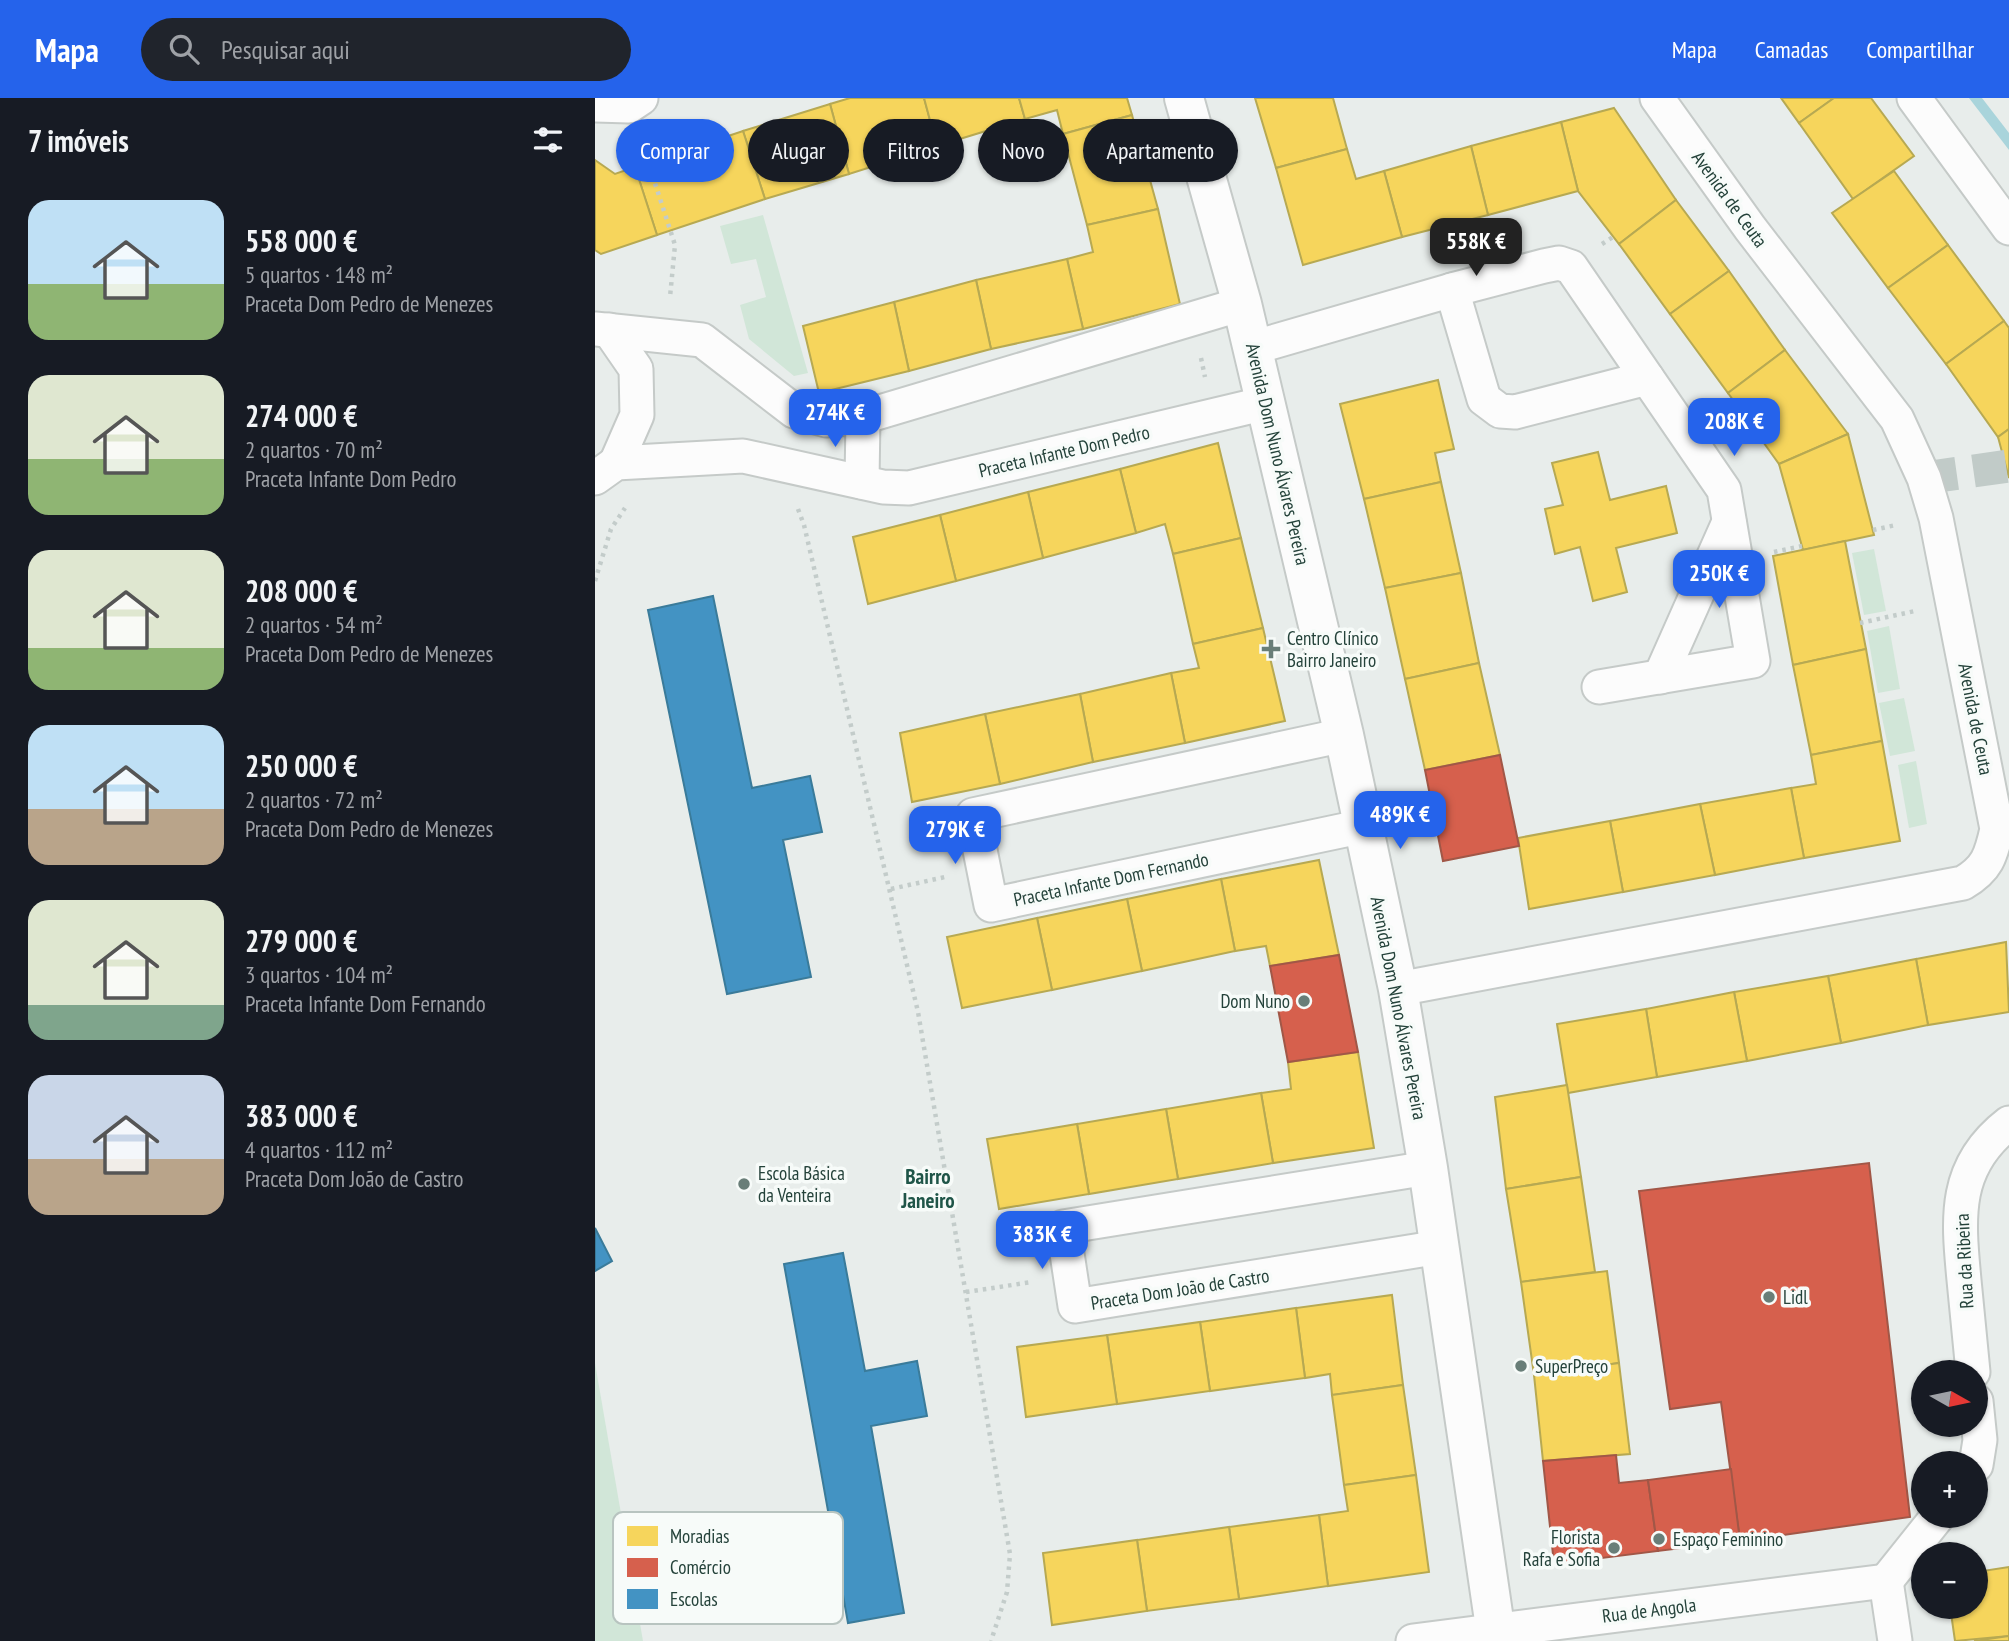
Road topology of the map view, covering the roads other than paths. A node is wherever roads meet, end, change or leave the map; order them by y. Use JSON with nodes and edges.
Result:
{"nodes":[{"id":1,"x":1184,"y":98,"type":"edge"},
{"id":2,"x":1657,"y":98,"type":"edge"},
{"id":3,"x":1915,"y":98,"type":"edge"},
{"id":4,"x":635,"y":102,"type":"edge"},
{"id":5,"x":595,"y":105,"type":"edge"},
{"id":6,"x":2009,"y":228,"type":"edge"},
{"id":7,"x":1452,"y":290,"type":"junction"},
{"id":8,"x":1242,"y":304,"type":"junction"},
{"id":9,"x":602,"y":329,"type":"edge"},
{"id":10,"x":1252,"y":348,"type":"junction"},
{"id":11,"x":1647,"y":378,"type":"junction"},
{"id":12,"x":1266,"y":403,"type":"junction"},
{"id":13,"x":863,"y":417,"type":"junction"},
{"id":14,"x":606,"y":470,"type":"edge"},
{"id":15,"x":862,"y":482,"type":"junction"},
{"id":16,"x":1729,"y":522,"type":"junction"},
{"id":17,"x":1660,"y":677,"type":"junction"},
{"id":18,"x":1599,"y":687,"type":"dead end"},
{"id":19,"x":1345,"y":736,"type":"junction"},
{"id":20,"x":1364,"y":826,"type":"junction"},
{"id":21,"x":1398,"y":989,"type":"junction"},
{"id":22,"x":2009,"y":1123,"type":"edge"},
{"id":23,"x":1428,"y":1168,"type":"junction"},
{"id":24,"x":1440,"y":1247,"type":"junction"},
{"id":25,"x":1972,"y":1360,"type":"edge"},
{"id":26,"x":1928,"y":1528,"type":"edge"},
{"id":27,"x":1886,"y":1581,"type":"junction"},
{"id":28,"x":1496,"y":1635,"type":"edge"},
{"id":29,"x":1413,"y":1641,"type":"edge"},
{"id":30,"x":1895,"y":1641,"type":"edge"}],
"edges":[{"from":1,"to":8,"type":"street","name":"Avenida Dom Nuno Álvares Pereira"},
{"from":2,"to":21,"type":"street","name":"Avenida de Ceuta"},
{"from":3,"to":6,"type":"street"},
{"from":4,"to":5,"type":"street"},
{"from":7,"to":10,"type":"street"},
{"from":7,"to":11,"type":"street"},
{"from":7,"to":11,"type":"street"},
{"from":8,"to":10,"type":"street","name":"Avenida Dom Nuno Álvares Pereira"},
{"from":8,"to":13,"type":"street","name":"Praceta Infante Dom Pedro"},
{"from":9,"to":13,"type":"street","name":"Praceta Infante Dom Pedro"},
{"from":9,"to":14,"type":"street","name":"Praceta Infante Dom Pedro"},
{"from":10,"to":12,"type":"street","name":"Avenida Dom Nuno Álvares Pereira"},
{"from":11,"to":16,"type":"street"},
{"from":12,"to":15,"type":"street","name":"Praceta Infante Dom Pedro"},
{"from":12,"to":19,"type":"street","name":"Avenida Dom Nuno Álvares Pereira"},
{"from":13,"to":15,"type":"street"},
{"from":14,"to":15,"type":"street","name":"Praceta Infante Dom Pedro"},
{"from":16,"to":17,"type":"street"},
{"from":16,"to":17,"type":"street"},
{"from":17,"to":18,"type":"street"},
{"from":19,"to":20,"type":"street","name":"Avenida Dom Nuno Álvares Pereira"},
{"from":19,"to":20,"type":"street","name":"Praceta Infante Dom Fernando"},
{"from":20,"to":21,"type":"street","name":"Avenida Dom Nuno Álvares Pereira"},
{"from":21,"to":23,"type":"street","name":"Avenida Dom Nuno Álvares Pereira"},
{"from":22,"to":25,"type":"street","name":"Rua da Ribeira"},
{"from":23,"to":24,"type":"street","name":"Avenida Dom Nuno Álvares Pereira"},
{"from":23,"to":24,"type":"street","name":"Praceta Dom João de Castro"},
{"from":24,"to":28,"type":"street","name":"Avenida Dom Nuno Álvares Pereira"},
{"from":26,"to":27,"type":"street"},
{"from":27,"to":28,"type":"street","name":"Rua de Angola"},
{"from":27,"to":30,"type":"street"},
{"from":28,"to":29,"type":"street","name":"Rua de Angola"}]}
